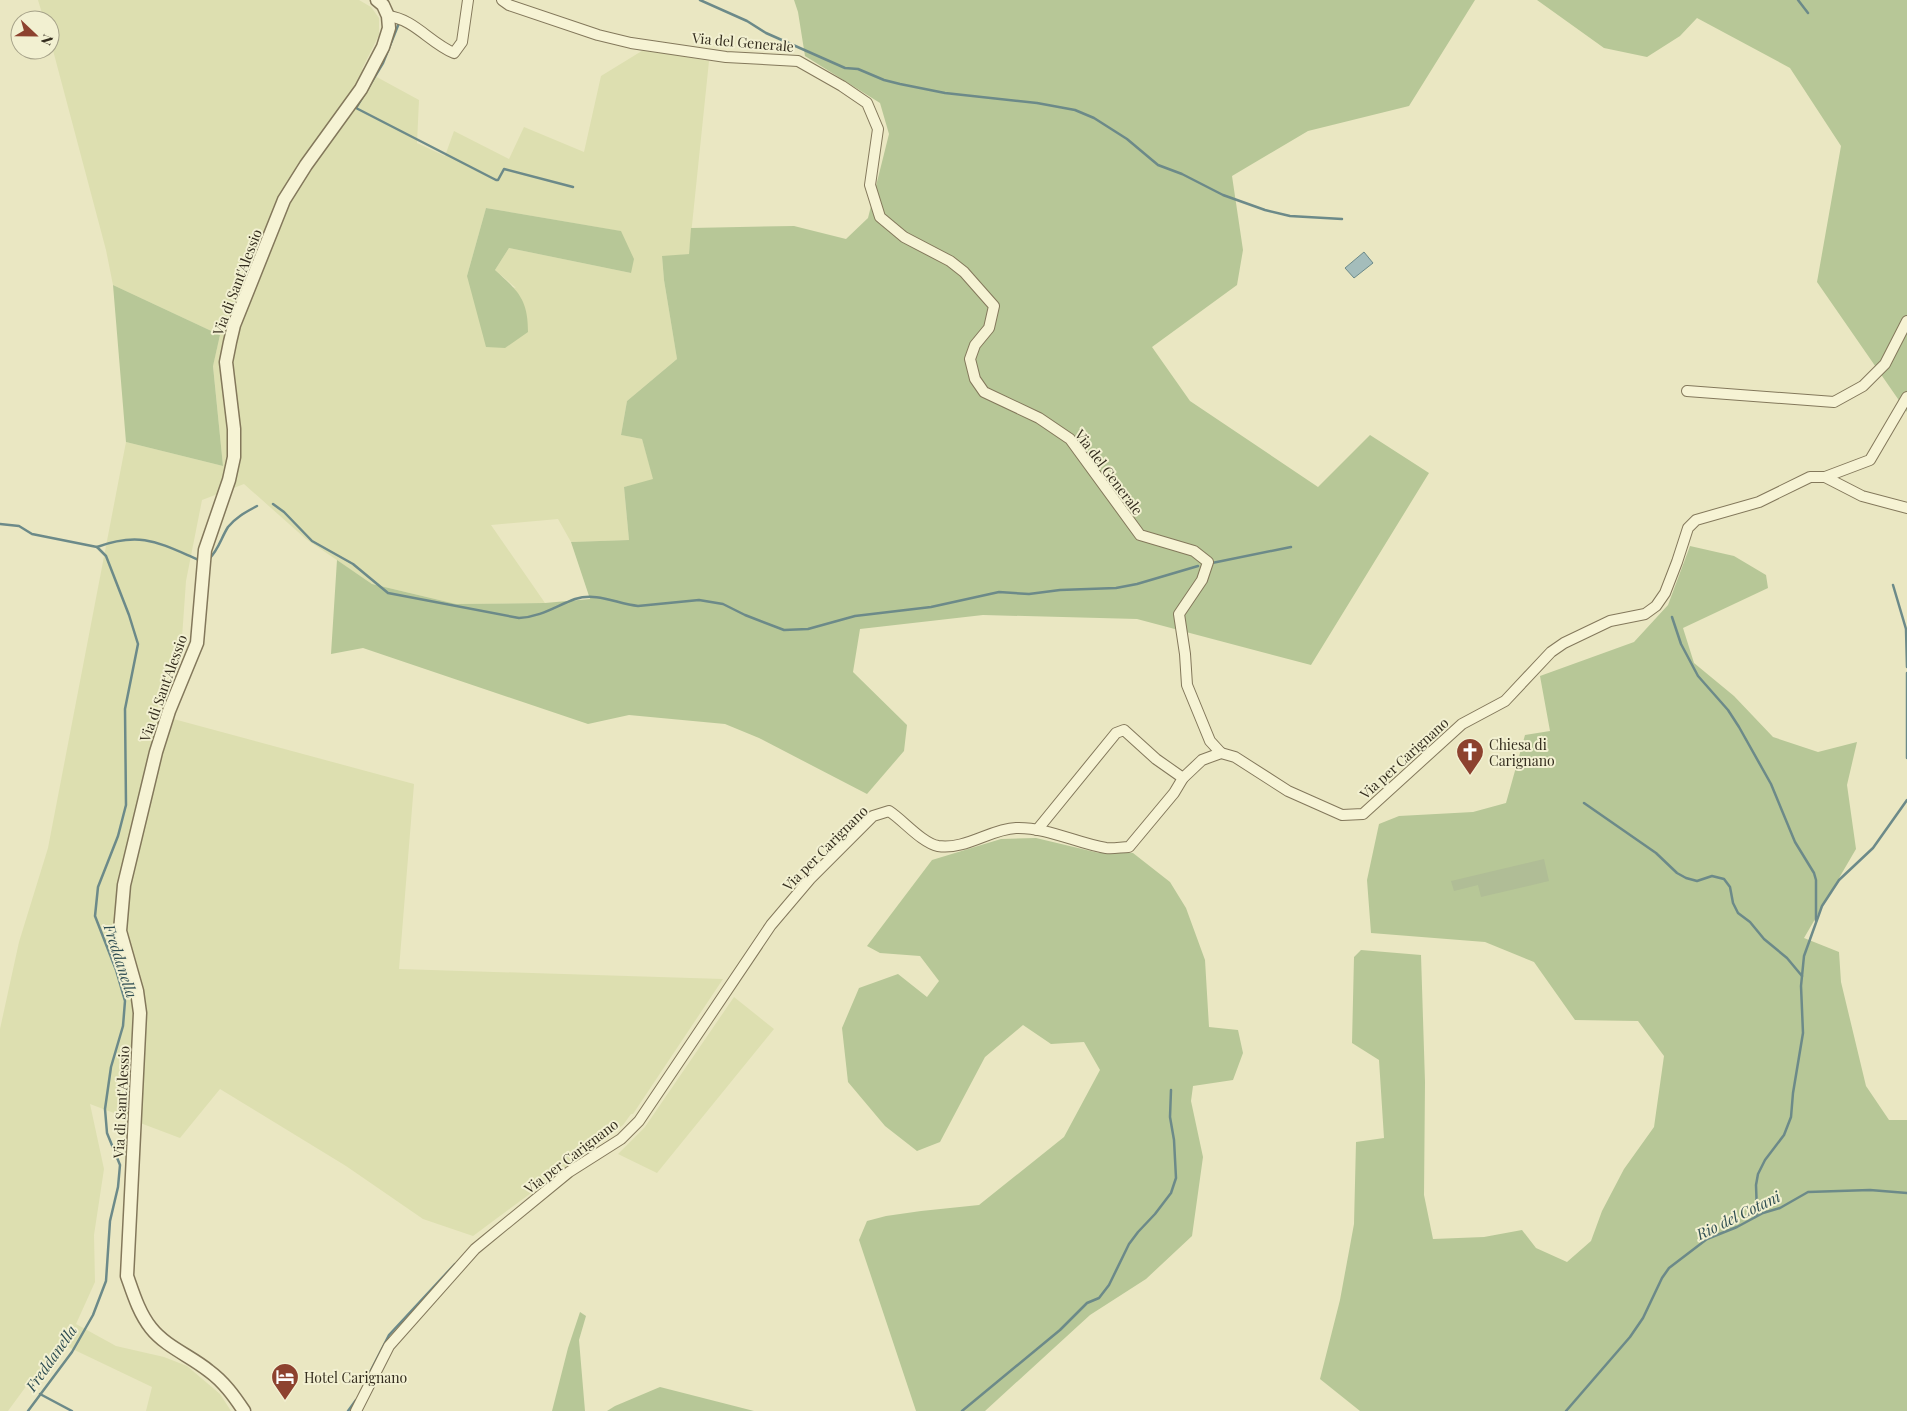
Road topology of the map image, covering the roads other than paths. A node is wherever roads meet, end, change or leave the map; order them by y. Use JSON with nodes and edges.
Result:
{"nodes":[{"id":1,"x":377,"y":0,"type":"edge"},
{"id":2,"x":468,"y":0,"type":"edge"},
{"id":3,"x":502,"y":0,"type":"edge"},
{"id":4,"x":388,"y":16,"type":"junction"},
{"id":5,"x":1907,"y":321,"type":"edge"},
{"id":6,"x":1687,"y":391,"type":"dead end"},
{"id":7,"x":1907,"y":397,"type":"edge"},
{"id":8,"x":1825,"y":477,"type":"junction"},
{"id":9,"x":1907,"y":508,"type":"edge"},
{"id":10,"x":1221,"y":753,"type":"junction"},
{"id":11,"x":1183,"y":778,"type":"junction"},
{"id":12,"x":1036,"y":830,"type":"junction"},
{"id":13,"x":244,"y":1411,"type":"edge"},
{"id":14,"x":356,"y":1411,"type":"edge"}],
"edges":[{"from":1,"to":4,"type":"street"},
{"from":2,"to":4,"type":"street"},
{"from":3,"to":10,"type":"street","name":"Via del Generale"},
{"from":4,"to":13,"type":"street","name":"Via di Sant'Alessio"},
{"from":5,"to":6,"type":"street"},
{"from":7,"to":8,"type":"street","name":"Via per Carignano"},
{"from":8,"to":9,"type":"street"},
{"from":8,"to":10,"type":"street","name":"Via per Carignano"},
{"from":10,"to":11,"type":"street","name":"Via per Carignano"},
{"from":11,"to":12,"type":"street","name":"Via per Carignano"},
{"from":11,"to":12,"type":"street"},
{"from":12,"to":14,"type":"street","name":"Via per Carignano"}]}
